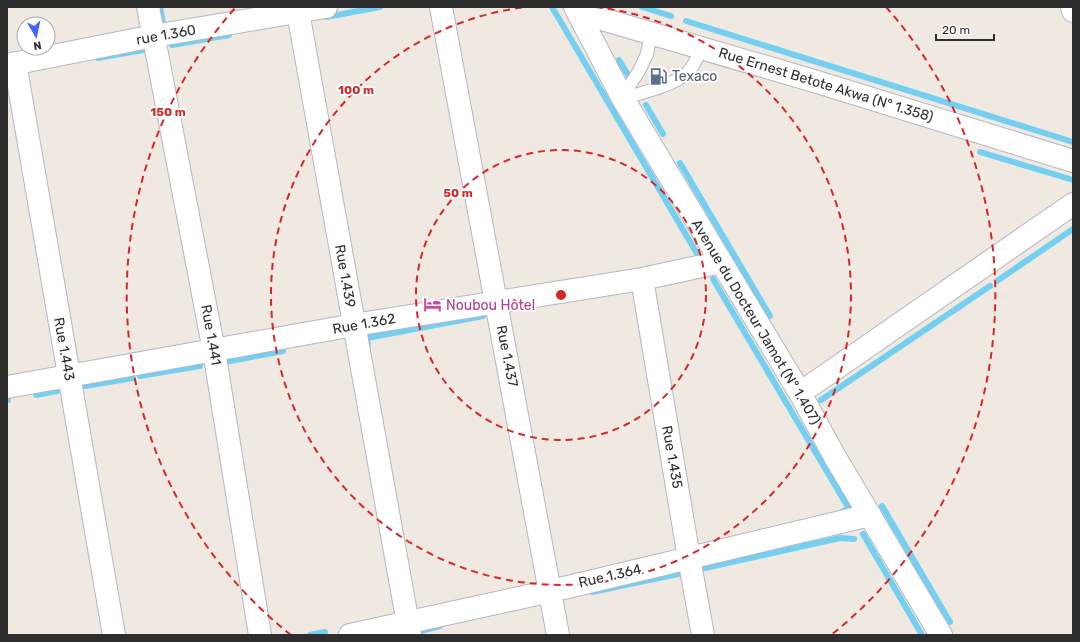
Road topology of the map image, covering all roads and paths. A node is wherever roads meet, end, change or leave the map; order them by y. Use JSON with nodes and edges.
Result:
{"nodes":[{"id":1,"x":148,"y":7,"type":"edge"},
{"id":2,"x":326,"y":7,"type":"edge"},
{"id":3,"x":441,"y":7,"type":"edge"},
{"id":4,"x":1072,"y":7,"type":"edge"},
{"id":5,"x":576,"y":10,"type":"edge"},
{"id":6,"x":1073,"y":11,"type":"edge"},
{"id":7,"x":298,"y":12,"type":"junction"},
{"id":8,"x":651,"y":34,"type":"junction"},
{"id":9,"x":154,"y":36,"type":"junction"},
{"id":10,"x":701,"y":48,"type":"junction"},
{"id":11,"x":11,"y":64,"type":"edge"},
{"id":12,"x":622,"y":98,"type":"junction"},
{"id":13,"x":1073,"y":161,"type":"edge"},
{"id":14,"x":1073,"y":204,"type":"edge"},
{"id":15,"x":721,"y":262,"type":"junction"},
{"id":16,"x":642,"y":278,"type":"junction"},
{"id":17,"x":496,"y":302,"type":"junction"},
{"id":18,"x":354,"y":325,"type":"junction"},
{"id":19,"x":214,"y":351,"type":"junction"},
{"id":20,"x":68,"y":376,"type":"junction"},
{"id":21,"x":7,"y":387,"type":"edge"},
{"id":22,"x":800,"y":394,"type":"junction"},
{"id":23,"x":870,"y":515,"type":"junction"},
{"id":24,"x":689,"y":558,"type":"junction"},
{"id":25,"x":551,"y":591,"type":"junction"},
{"id":26,"x":409,"y":629,"type":"edge"},
{"id":27,"x":114,"y":635,"type":"edge"},
{"id":28,"x":260,"y":635,"type":"edge"},
{"id":29,"x":350,"y":635,"type":"edge"},
{"id":30,"x":558,"y":635,"type":"edge"},
{"id":31,"x":703,"y":635,"type":"edge"},
{"id":32,"x":941,"y":635,"type":"edge"}],
"edges":[{"from":1,"to":9,"type":"street","name":"Rue 1.441"},
{"from":2,"to":7,"type":"street","name":"rue 1.360"},
{"from":3,"to":17,"type":"street","name":"Rue 1.437"},
{"from":4,"to":6,"type":"street"},
{"from":5,"to":8,"type":"street","name":"Rue Ernest Betote Akwa (N° 1.358)"},
{"from":5,"to":12,"type":"street","name":"Avenue du Docteur Jamot (N° 1.407)"},
{"from":7,"to":9,"type":"street","name":"rue 1.360"},
{"from":7,"to":18,"type":"street","name":"Rue 1.439"},
{"from":8,"to":10,"type":"street","name":"Rue Ernest Betote Akwa (N° 1.358)"},
{"from":8,"to":12,"type":"lane"},
{"from":9,"to":11,"type":"street","name":"rue 1.360"},
{"from":9,"to":19,"type":"street","name":"Rue 1.441"},
{"from":10,"to":12,"type":"lane"},
{"from":10,"to":13,"type":"street","name":"Rue Ernest Betote Akwa (N° 1.358)"},
{"from":11,"to":20,"type":"street","name":"Rue 1.443"},
{"from":12,"to":15,"type":"street","name":"Avenue du Docteur Jamot (N° 1.407)"},
{"from":14,"to":22,"type":"street"},
{"from":15,"to":16,"type":"street","name":"Rue 1.362"},
{"from":15,"to":22,"type":"street","name":"Avenue du Docteur Jamot (N° 1.407)"},
{"from":16,"to":17,"type":"street","name":"Rue 1.362"},
{"from":16,"to":24,"type":"street","name":"Rue 1.435"},
{"from":17,"to":18,"type":"street","name":"Rue 1.362"},
{"from":17,"to":25,"type":"street","name":"Rue 1.437"},
{"from":18,"to":19,"type":"street","name":"Rue 1.362"},
{"from":18,"to":26,"type":"street","name":"Rue 1.439"},
{"from":19,"to":20,"type":"street","name":"Rue 1.362"},
{"from":19,"to":28,"type":"street","name":"Rue 1.441"},
{"from":20,"to":21,"type":"street","name":"Rue 1.362"},
{"from":20,"to":27,"type":"street","name":"Rue 1.443"},
{"from":22,"to":23,"type":"street","name":"Avenue du Docteur Jamot (N° 1.407)"},
{"from":23,"to":24,"type":"street","name":"Rue 1.364"},
{"from":23,"to":32,"type":"street","name":"Avenue du Docteur Jamot (N° 1.407)"},
{"from":24,"to":25,"type":"street","name":"Rue 1.364"},
{"from":24,"to":31,"type":"street","name":"Rue 1.435"},
{"from":25,"to":26,"type":"street","name":"Rue 1.364"},
{"from":25,"to":30,"type":"street","name":"Rue 1.437"},
{"from":26,"to":29,"type":"street","name":"Rue 1.364"}]}
